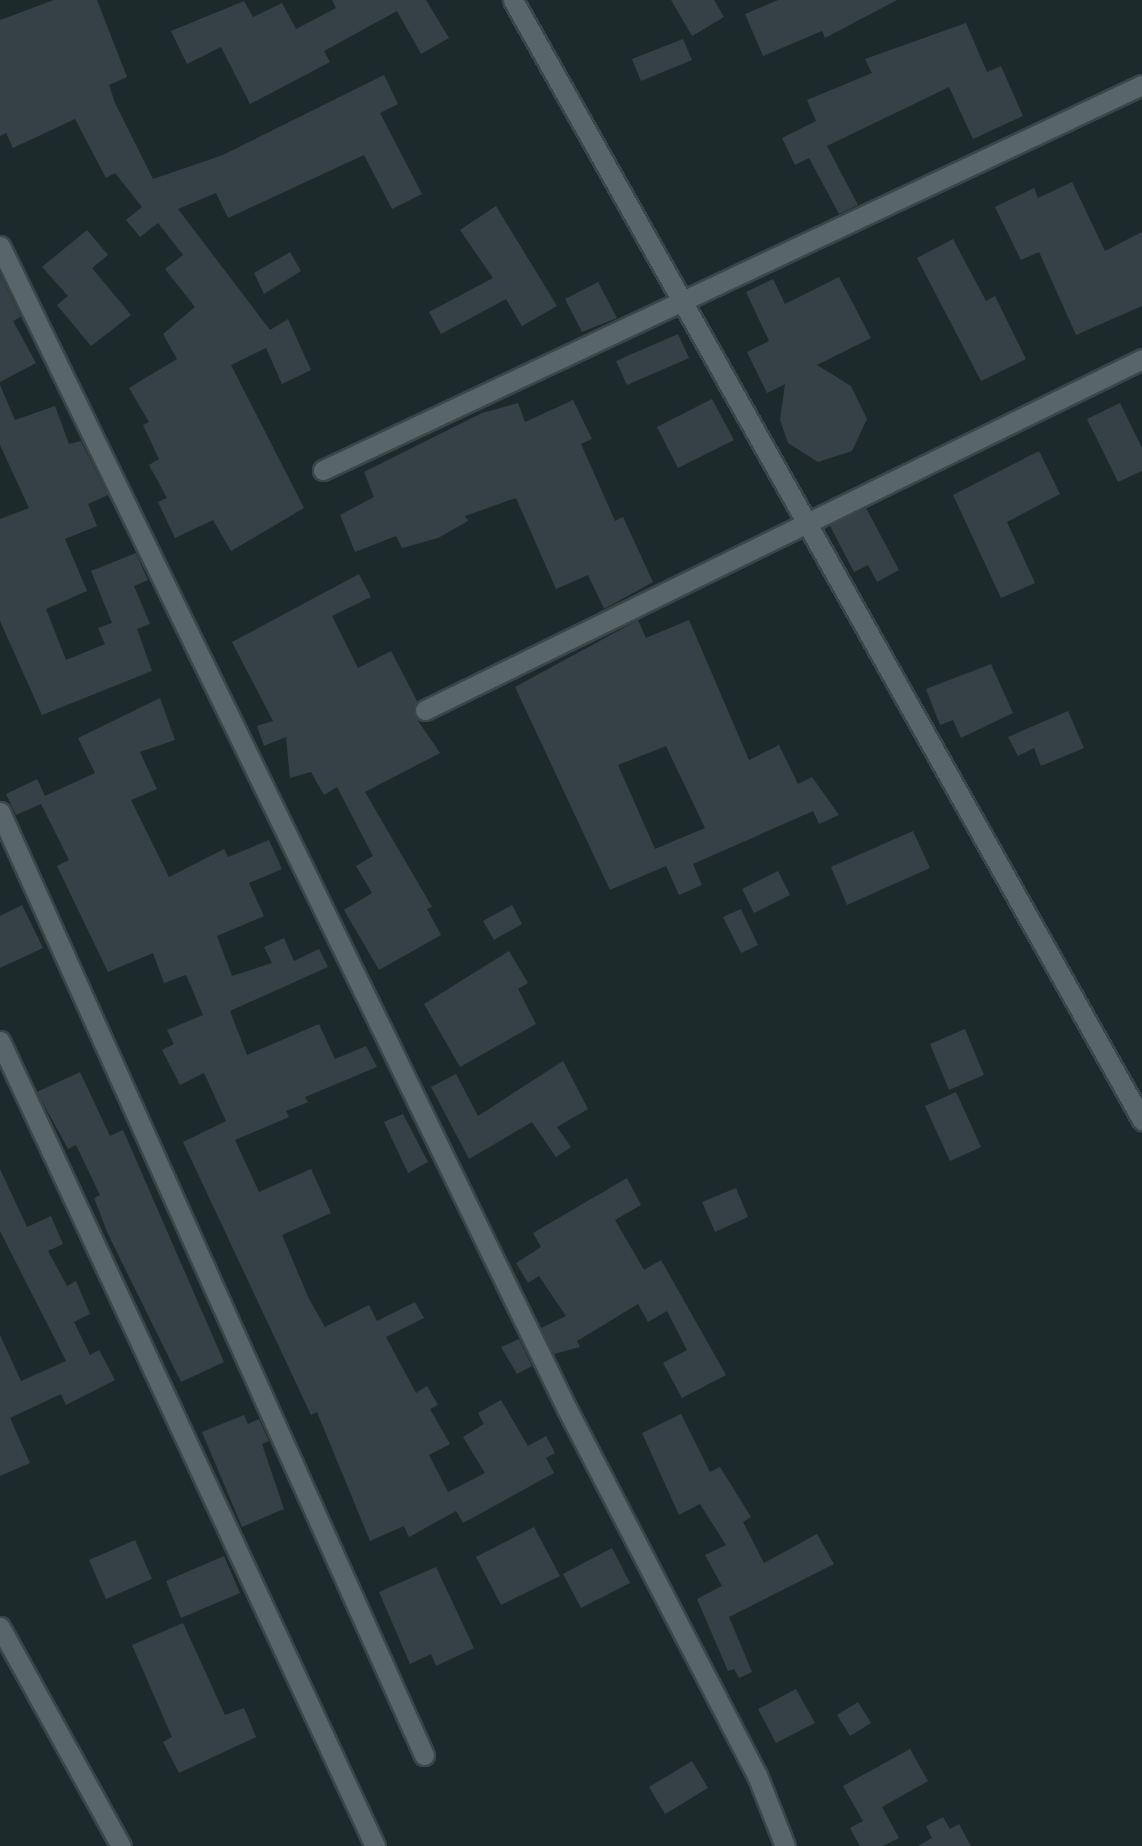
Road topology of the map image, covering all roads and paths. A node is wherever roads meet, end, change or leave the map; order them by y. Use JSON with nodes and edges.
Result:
{"nodes":[{"id":1,"x":513,"y":0,"type":"edge"},
{"id":2,"x":1142,"y":85,"type":"edge"},
{"id":3,"x":0,"y":246,"type":"edge"},
{"id":4,"x":680,"y":302,"type":"junction"},
{"id":5,"x":1142,"y":359,"type":"edge"},
{"id":6,"x":323,"y":470,"type":"dead end"},
{"id":7,"x":808,"y":523,"type":"junction"},
{"id":8,"x":425,"y":710,"type":"dead end"},
{"id":9,"x":0,"y":812,"type":"edge"},
{"id":10,"x":0,"y":1041,"type":"edge"},
{"id":11,"x":1142,"y":1119,"type":"edge"},
{"id":12,"x":0,"y":1627,"type":"edge"},
{"id":13,"x":424,"y":1755,"type":"dead end"},
{"id":14,"x":121,"y":1846,"type":"edge"},
{"id":15,"x":375,"y":1846,"type":"edge"},
{"id":16,"x":785,"y":1846,"type":"edge"}],
"edges":[{"from":1,"to":4,"type":"street"},
{"from":2,"to":4,"type":"street"},
{"from":3,"to":16,"type":"street"},
{"from":4,"to":6,"type":"street"},
{"from":4,"to":7,"type":"street"},
{"from":5,"to":7,"type":"street"},
{"from":7,"to":8,"type":"street"},
{"from":7,"to":11,"type":"street"},
{"from":9,"to":13,"type":"street"},
{"from":10,"to":15,"type":"street"},
{"from":12,"to":14,"type":"street"}]}
